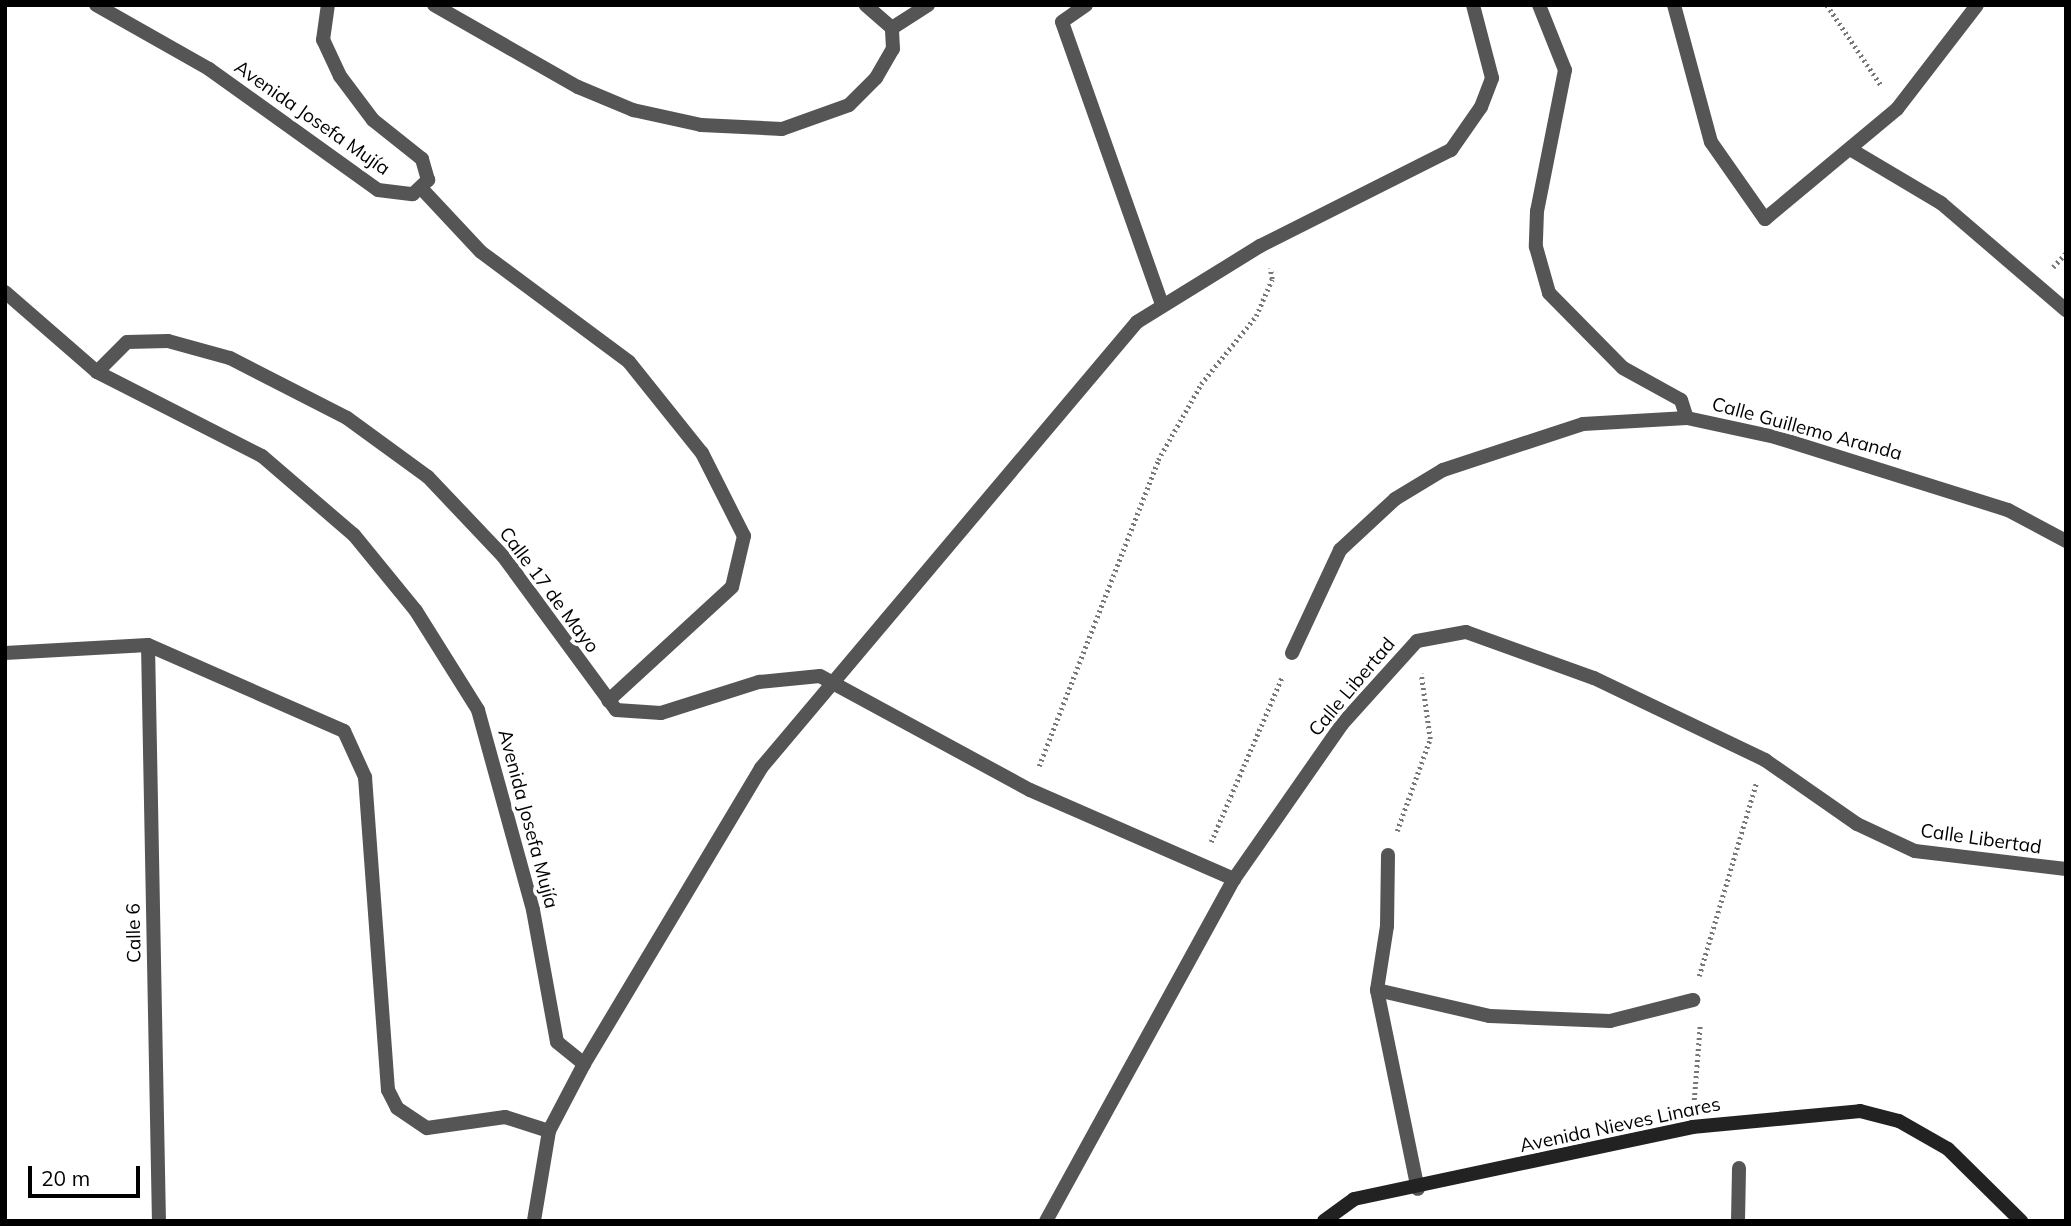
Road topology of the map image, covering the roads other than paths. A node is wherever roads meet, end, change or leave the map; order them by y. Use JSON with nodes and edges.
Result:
{"nodes":[{"id":1,"x":96,"y":5,"type":"edge"},
{"id":2,"x":328,"y":5,"type":"edge"},
{"id":3,"x":434,"y":5,"type":"edge"},
{"id":4,"x":866,"y":5,"type":"edge"},
{"id":5,"x":909,"y":5,"type":"edge"},
{"id":6,"x":929,"y":5,"type":"edge"},
{"id":7,"x":1086,"y":5,"type":"edge"},
{"id":8,"x":1473,"y":5,"type":"edge"},
{"id":9,"x":1539,"y":5,"type":"edge"},
{"id":10,"x":1674,"y":5,"type":"edge"},
{"id":11,"x":1977,"y":5,"type":"edge"},
{"id":12,"x":892,"y":28,"type":"junction"},
{"id":13,"x":1850,"y":149,"type":"junction"},
{"id":14,"x":422,"y":188,"type":"junction"},
{"id":15,"x":5,"y":292,"type":"edge"},
{"id":16,"x":1161,"y":302,"type":"junction"},
{"id":17,"x":2066,"y":310,"type":"edge"},
{"id":18,"x":97,"y":372,"type":"junction"},
{"id":19,"x":1686,"y":418,"type":"junction"},
{"id":20,"x":2066,"y":541,"type":"edge"},
{"id":21,"x":148,"y":645,"type":"junction"},
{"id":22,"x":5,"y":653,"type":"edge"},
{"id":23,"x":1292,"y":653,"type":"road end"},
{"id":24,"x":835,"y":685,"type":"junction"},
{"id":25,"x":608,"y":701,"type":"junction"},
{"id":26,"x":1388,"y":855,"type":"road end"},
{"id":27,"x":2066,"y":869,"type":"edge"},
{"id":28,"x":1234,"y":879,"type":"junction"},
{"id":29,"x":1377,"y":990,"type":"junction"},
{"id":30,"x":1693,"y":1000,"type":"road end"},
{"id":31,"x":584,"y":1064,"type":"junction"},
{"id":32,"x":549,"y":1131,"type":"junction"},
{"id":33,"x":1738,"y":1168,"type":"dead end"},
{"id":34,"x":1418,"y":1189,"type":"junction"},
{"id":35,"x":159,"y":1221,"type":"edge"},
{"id":36,"x":534,"y":1221,"type":"edge"},
{"id":37,"x":1045,"y":1221,"type":"edge"},
{"id":38,"x":1324,"y":1221,"type":"edge"},
{"id":39,"x":1738,"y":1221,"type":"edge"},
{"id":40,"x":2021,"y":1221,"type":"edge"}],
"edges":[{"from":1,"to":14,"type":"street","name":"Avenida Josefa Mujía"},
{"from":2,"to":14,"type":"street","name":"Avenida Josefa Mujía"},
{"from":3,"to":12,"type":"street"},
{"from":4,"to":12,"type":"street"},
{"from":5,"to":12,"type":"street"},
{"from":6,"to":12,"type":"street"},
{"from":7,"to":16,"type":"street"},
{"from":8,"to":16,"type":"street"},
{"from":9,"to":19,"type":"street"},
{"from":10,"to":13,"type":"street"},
{"from":11,"to":13,"type":"street"},
{"from":13,"to":17,"type":"street"},
{"from":14,"to":25,"type":"street"},
{"from":15,"to":18,"type":"street","name":"Avenida Josefa Mujía"},
{"from":16,"to":24,"type":"street"},
{"from":18,"to":25,"type":"street","name":"Calle 17 de Mayo"},
{"from":18,"to":31,"type":"street","name":"Avenida Josefa Mujía"},
{"from":19,"to":20,"type":"street","name":"Calle Guillemo Aranda"},
{"from":19,"to":23,"type":"street","name":"Calle Guillemo Aranda"},
{"from":21,"to":22,"type":"street"},
{"from":21,"to":32,"type":"street"},
{"from":21,"to":35,"type":"street","name":"Calle 6"},
{"from":24,"to":25,"type":"street"},
{"from":24,"to":28,"type":"street"},
{"from":24,"to":31,"type":"street"},
{"from":26,"to":29,"type":"street"},
{"from":27,"to":28,"type":"street","name":"Calle Libertad"},
{"from":28,"to":37,"type":"street","name":"Calle Libertad"},
{"from":29,"to":30,"type":"street"},
{"from":29,"to":34,"type":"street"},
{"from":31,"to":32,"type":"street"},
{"from":32,"to":36,"type":"street"},
{"from":33,"to":39,"type":"street"},
{"from":34,"to":38,"type":"main road","name":"Avenida Nieves Linares"},
{"from":34,"to":40,"type":"main road","name":"Avenida Nieves Linares"}]}
